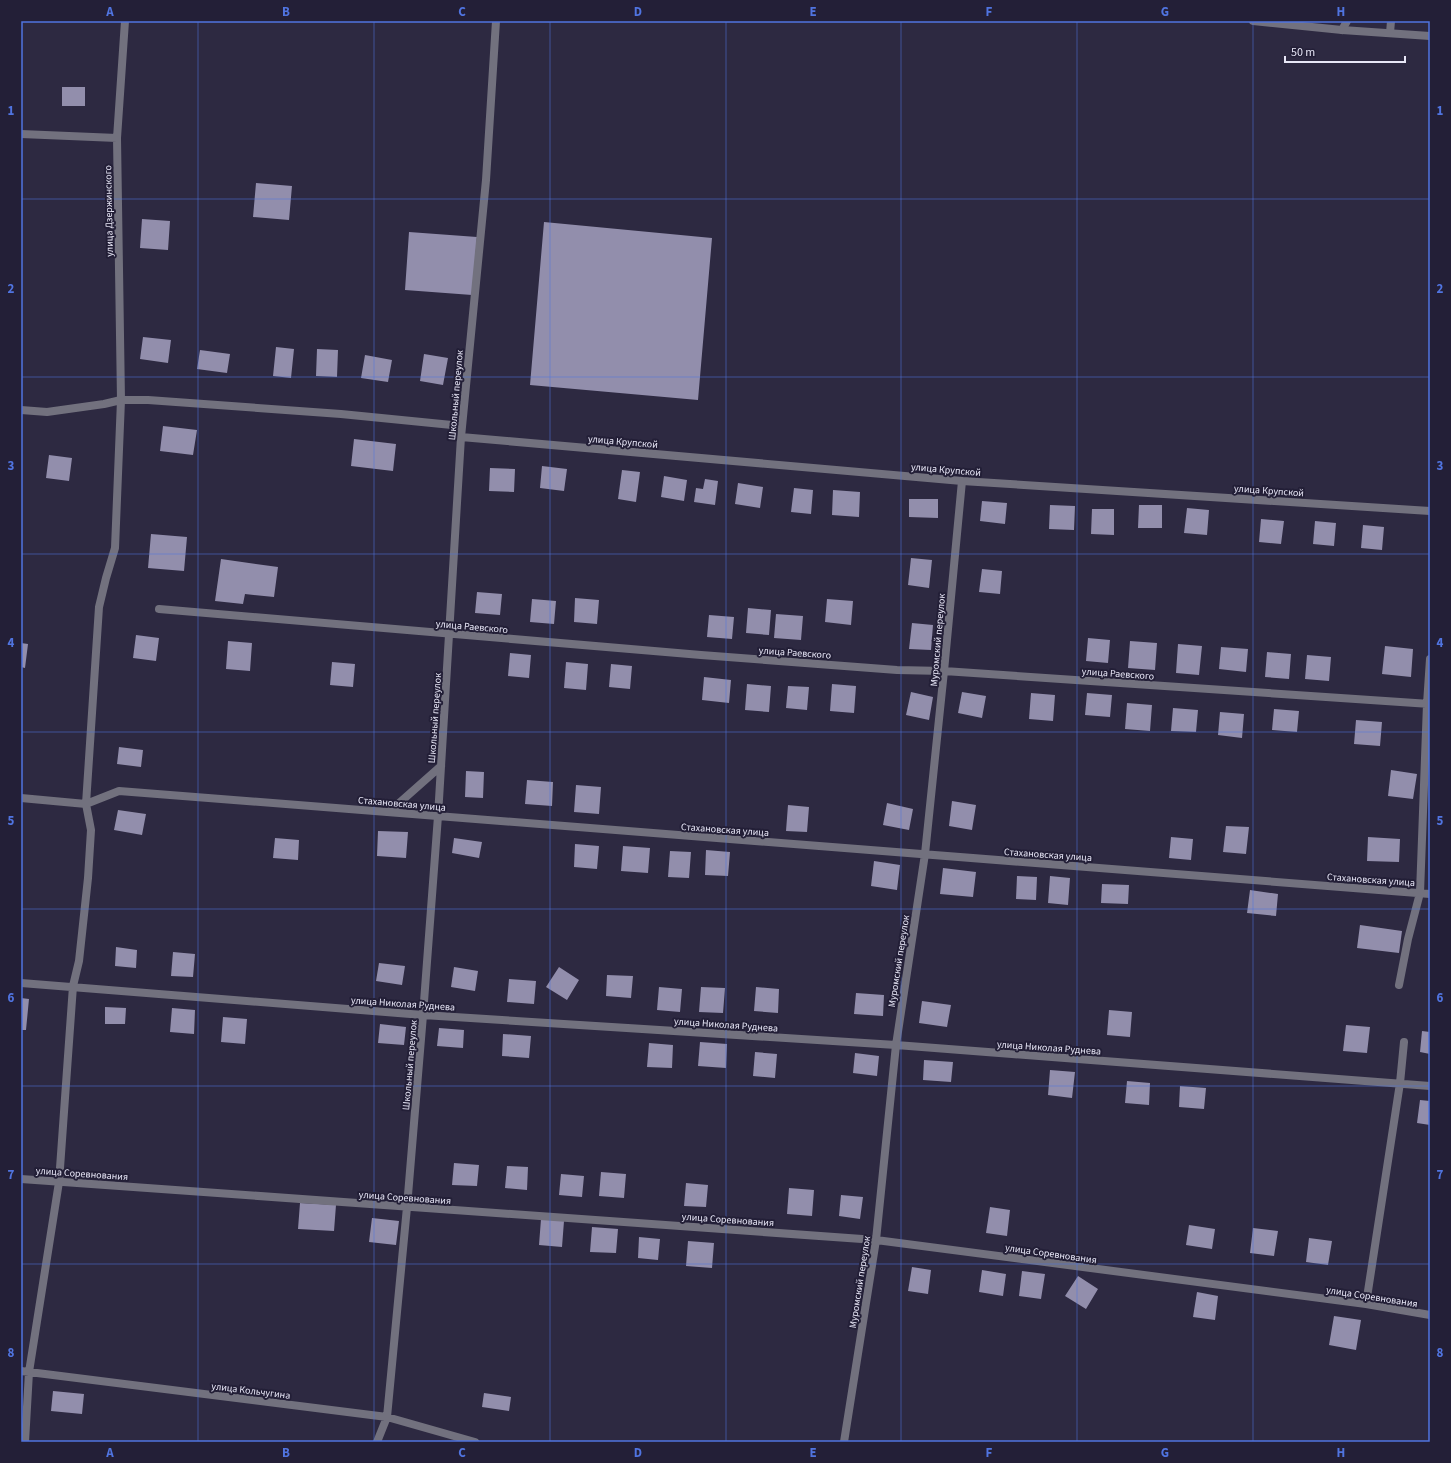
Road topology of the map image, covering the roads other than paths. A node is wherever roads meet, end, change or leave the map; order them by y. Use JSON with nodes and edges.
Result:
{"nodes":[{"id":1,"x":125,"y":21,"type":"edge"},
{"id":2,"x":496,"y":21,"type":"edge"},
{"id":3,"x":1253,"y":21,"type":"edge"},
{"id":4,"x":1347,"y":21,"type":"edge"},
{"id":5,"x":1391,"y":21,"type":"edge"},
{"id":6,"x":1342,"y":30,"type":"junction"},
{"id":7,"x":1390,"y":33,"type":"junction"},
{"id":8,"x":1430,"y":36,"type":"edge"},
{"id":9,"x":21,"y":134,"type":"edge"},
{"id":10,"x":117,"y":138,"type":"junction"},
{"id":11,"x":121,"y":400,"type":"junction"},
{"id":12,"x":21,"y":410,"type":"edge"},
{"id":13,"x":462,"y":426,"type":"junction"},
{"id":14,"x":461,"y":437,"type":"junction"},
{"id":15,"x":962,"y":481,"type":"junction"},
{"id":16,"x":1430,"y":511,"type":"edge"},
{"id":17,"x":159,"y":609,"type":"dead end"},
{"id":18,"x":449,"y":634,"type":"junction"},
{"id":19,"x":1430,"y":659,"type":"edge"},
{"id":20,"x":944,"y":671,"type":"junction"},
{"id":21,"x":1428,"y":704,"type":"edge"},
{"id":22,"x":441,"y":766,"type":"junction"},
{"id":23,"x":21,"y":798,"type":"edge"},
{"id":24,"x":86,"y":804,"type":"junction"},
{"id":25,"x":389,"y":812,"type":"junction"},
{"id":26,"x":438,"y":816,"type":"junction"},
{"id":27,"x":925,"y":854,"type":"junction"},
{"id":28,"x":1420,"y":893,"type":"junction"},
{"id":29,"x":1430,"y":894,"type":"edge"},
{"id":30,"x":21,"y":983,"type":"edge"},
{"id":31,"x":1399,"y":985,"type":"dead end"},
{"id":32,"x":73,"y":986,"type":"junction"},
{"id":33,"x":423,"y":1016,"type":"junction"},
{"id":34,"x":1404,"y":1042,"type":"dead end"},
{"id":35,"x":896,"y":1045,"type":"junction"},
{"id":36,"x":1400,"y":1083,"type":"junction"},
{"id":37,"x":1430,"y":1086,"type":"edge"},
{"id":38,"x":21,"y":1179,"type":"edge"},
{"id":39,"x":59,"y":1182,"type":"junction"},
{"id":40,"x":407,"y":1207,"type":"junction"},
{"id":41,"x":876,"y":1240,"type":"junction"},
{"id":42,"x":1366,"y":1304,"type":"junction"},
{"id":43,"x":1430,"y":1315,"type":"edge"},
{"id":44,"x":25,"y":1372,"type":"edge"},
{"id":45,"x":387,"y":1417,"type":"junction"},
{"id":46,"x":25,"y":1442,"type":"edge"},
{"id":47,"x":377,"y":1442,"type":"edge"},
{"id":48,"x":475,"y":1442,"type":"edge"},
{"id":49,"x":844,"y":1442,"type":"edge"}],
"edges":[{"from":1,"to":10,"type":"street","name":"улица Дзержинского"},
{"from":2,"to":13,"type":"street","name":"Школьный переулок"},
{"from":3,"to":6,"type":"street"},
{"from":4,"to":6,"type":"street"},
{"from":5,"to":7,"type":"street"},
{"from":6,"to":7,"type":"street"},
{"from":7,"to":8,"type":"street"},
{"from":9,"to":10,"type":"street"},
{"from":10,"to":11,"type":"street","name":"улица Дзержинского"},
{"from":11,"to":12,"type":"street"},
{"from":11,"to":13,"type":"street"},
{"from":11,"to":24,"type":"street","name":"улица Дзержинского"},
{"from":13,"to":14,"type":"street","name":"Школьный переулок"},
{"from":14,"to":15,"type":"street","name":"улица Крупской"},
{"from":14,"to":18,"type":"street","name":"Школьный переулок"},
{"from":15,"to":16,"type":"street","name":"улица Крупской"},
{"from":15,"to":20,"type":"street","name":"Муромский переулок"},
{"from":17,"to":18,"type":"street","name":"улица Раевского"},
{"from":18,"to":20,"type":"street","name":"улица Раевского"},
{"from":18,"to":22,"type":"street","name":"Школьный переулок"},
{"from":19,"to":21,"type":"street"},
{"from":20,"to":21,"type":"street","name":"улица Раевского"},
{"from":20,"to":27,"type":"street","name":"Муромский переулок"},
{"from":21,"to":28,"type":"street"},
{"from":22,"to":25,"type":"street"},
{"from":22,"to":26,"type":"street","name":"Школьный переулок"},
{"from":23,"to":24,"type":"street","name":"Стахановская улица"},
{"from":24,"to":25,"type":"street","name":"Стахановская улица"},
{"from":24,"to":32,"type":"street","name":"улица Дзержинского"},
{"from":25,"to":26,"type":"street","name":"Стахановская улица"},
{"from":26,"to":27,"type":"street","name":"Стахановская улица"},
{"from":26,"to":33,"type":"street","name":"Школьный переулок"},
{"from":27,"to":28,"type":"street","name":"Стахановская улица"},
{"from":27,"to":35,"type":"street","name":"Муромский переулок"},
{"from":28,"to":29,"type":"street","name":"Стахановская улица"},
{"from":28,"to":31,"type":"street"},
{"from":30,"to":32,"type":"street","name":"улица Николая Руднева"},
{"from":32,"to":33,"type":"street","name":"улица Николая Руднева"},
{"from":32,"to":39,"type":"street","name":"улица Дзержинского"},
{"from":33,"to":35,"type":"street","name":"улица Николая Руднева"},
{"from":33,"to":40,"type":"street","name":"Школьный переулок"},
{"from":34,"to":36,"type":"street"},
{"from":35,"to":36,"type":"street","name":"улица Николая Руднева"},
{"from":35,"to":41,"type":"street","name":"Муромский переулок"},
{"from":36,"to":37,"type":"street","name":"улица Николая Руднева"},
{"from":36,"to":42,"type":"street"},
{"from":38,"to":39,"type":"street","name":"улица Соревнования"},
{"from":39,"to":40,"type":"street","name":"улица Соревнования"},
{"from":39,"to":44,"type":"street","name":"улица Дзержинского"},
{"from":40,"to":41,"type":"street","name":"улица Соревнования"},
{"from":40,"to":45,"type":"street","name":"Школьный переулок"},
{"from":41,"to":42,"type":"street","name":"улица Соревнования"},
{"from":41,"to":49,"type":"street","name":"Муромский переулок"},
{"from":42,"to":43,"type":"street","name":"улица Соревнования"},
{"from":44,"to":45,"type":"street","name":"улица Кольчугина"},
{"from":44,"to":46,"type":"street","name":"улица Дзержинского"},
{"from":45,"to":47,"type":"street","name":"Школьный переулок"},
{"from":45,"to":48,"type":"street","name":"улица Кольчугина"}]}
